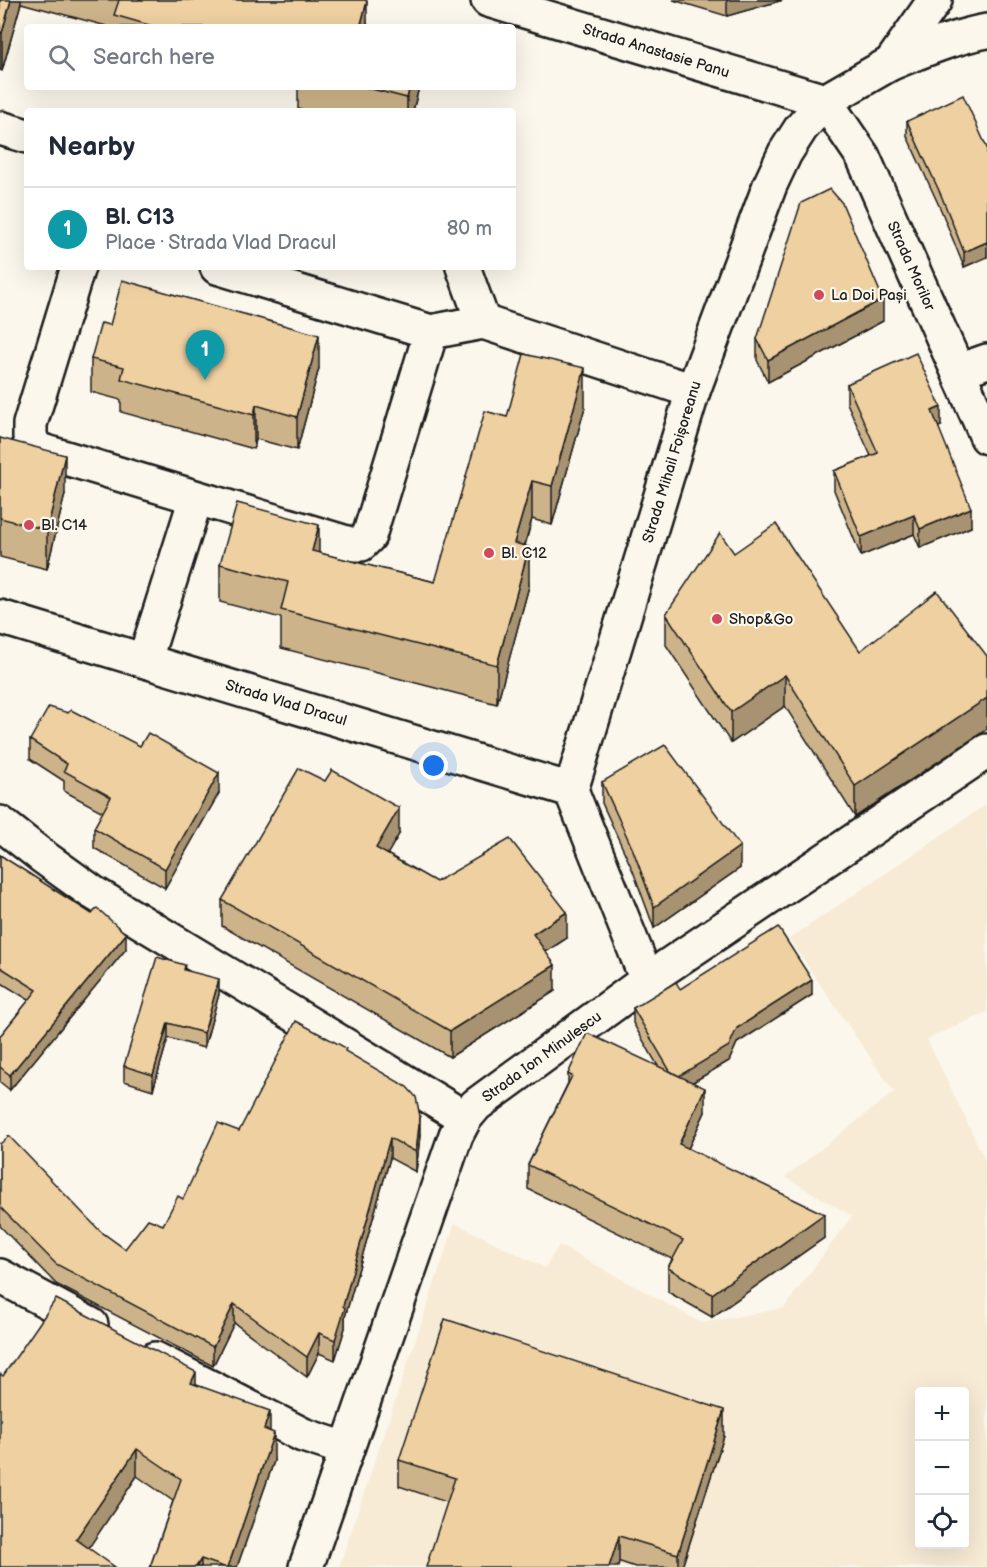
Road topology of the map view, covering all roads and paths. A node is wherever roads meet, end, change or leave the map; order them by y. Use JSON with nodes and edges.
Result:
{"nodes":[{"id":1,"x":488,"y":0,"type":"edge"},
{"id":2,"x":935,"y":0,"type":"edge"},
{"id":3,"x":987,"y":31,"type":"edge"},
{"id":4,"x":891,"y":63,"type":"junction"},
{"id":5,"x":825,"y":101,"type":"junction"},
{"id":6,"x":0,"y":128,"type":"edge"},
{"id":7,"x":24,"y":135,"type":"edge"},
{"id":8,"x":77,"y":270,"type":"edge"},
{"id":9,"x":227,"y":270,"type":"edge"},
{"id":10,"x":464,"y":270,"type":"edge"},
{"id":11,"x":483,"y":322,"type":"junction"},
{"id":12,"x":431,"y":332,"type":"junction"},
{"id":13,"x":973,"y":366,"type":"edge"},
{"id":14,"x":693,"y":391,"type":"junction"},
{"id":15,"x":987,"y":437,"type":"edge"},
{"id":16,"x":196,"y":498,"type":"junction"},
{"id":17,"x":0,"y":616,"type":"edge"},
{"id":18,"x":145,"y":659,"type":"junction"},
{"id":19,"x":987,"y":752,"type":"edge"},
{"id":20,"x":571,"y":790,"type":"junction"},
{"id":21,"x":0,"y":823,"type":"edge"},
{"id":22,"x":647,"y":980,"type":"junction"},
{"id":23,"x":465,"y":1118,"type":"junction"},
{"id":24,"x":0,"y":1276,"type":"edge"},
{"id":25,"x":346,"y":1449,"type":"junction"},
{"id":26,"x":306,"y":1567,"type":"edge"}],
"edges":[{"from":1,"to":5,"type":"street","name":"Strada Anastasie Panu"},
{"from":2,"to":4,"type":"street","name":"Strada Mihail Foișoreanu"},
{"from":3,"to":4,"type":"street"},
{"from":4,"to":5,"type":"street","name":"Strada Mihail Foișoreanu"},
{"from":5,"to":13,"type":"street","name":"Strada Morilor"},
{"from":5,"to":14,"type":"street","name":"Strada Mihail Foișoreanu"},
{"from":6,"to":7,"type":"street"},
{"from":8,"to":16,"type":"street"},
{"from":9,"to":12,"type":"street"},
{"from":10,"to":11,"type":"street"},
{"from":11,"to":12,"type":"street"},
{"from":11,"to":14,"type":"street"},
{"from":12,"to":16,"type":"street"},
{"from":13,"to":15,"type":"street","name":"Strada Morilor"},
{"from":14,"to":20,"type":"street","name":"Strada Mihail Foișoreanu"},
{"from":16,"to":18,"type":"street"},
{"from":17,"to":18,"type":"street","name":"Strada Vlad Dracul"},
{"from":18,"to":20,"type":"street","name":"Strada Vlad Dracul"},
{"from":19,"to":22,"type":"street","name":"Strada Ion Minulescu"},
{"from":20,"to":22,"type":"street"},
{"from":21,"to":23,"type":"street"},
{"from":22,"to":23,"type":"street","name":"Strada Ion Minulescu"},
{"from":23,"to":25,"type":"street","name":"Strada Ion Minulescu"},
{"from":24,"to":25,"type":"street"},
{"from":25,"to":26,"type":"street","name":"Strada Ion Minulescu"}]}
